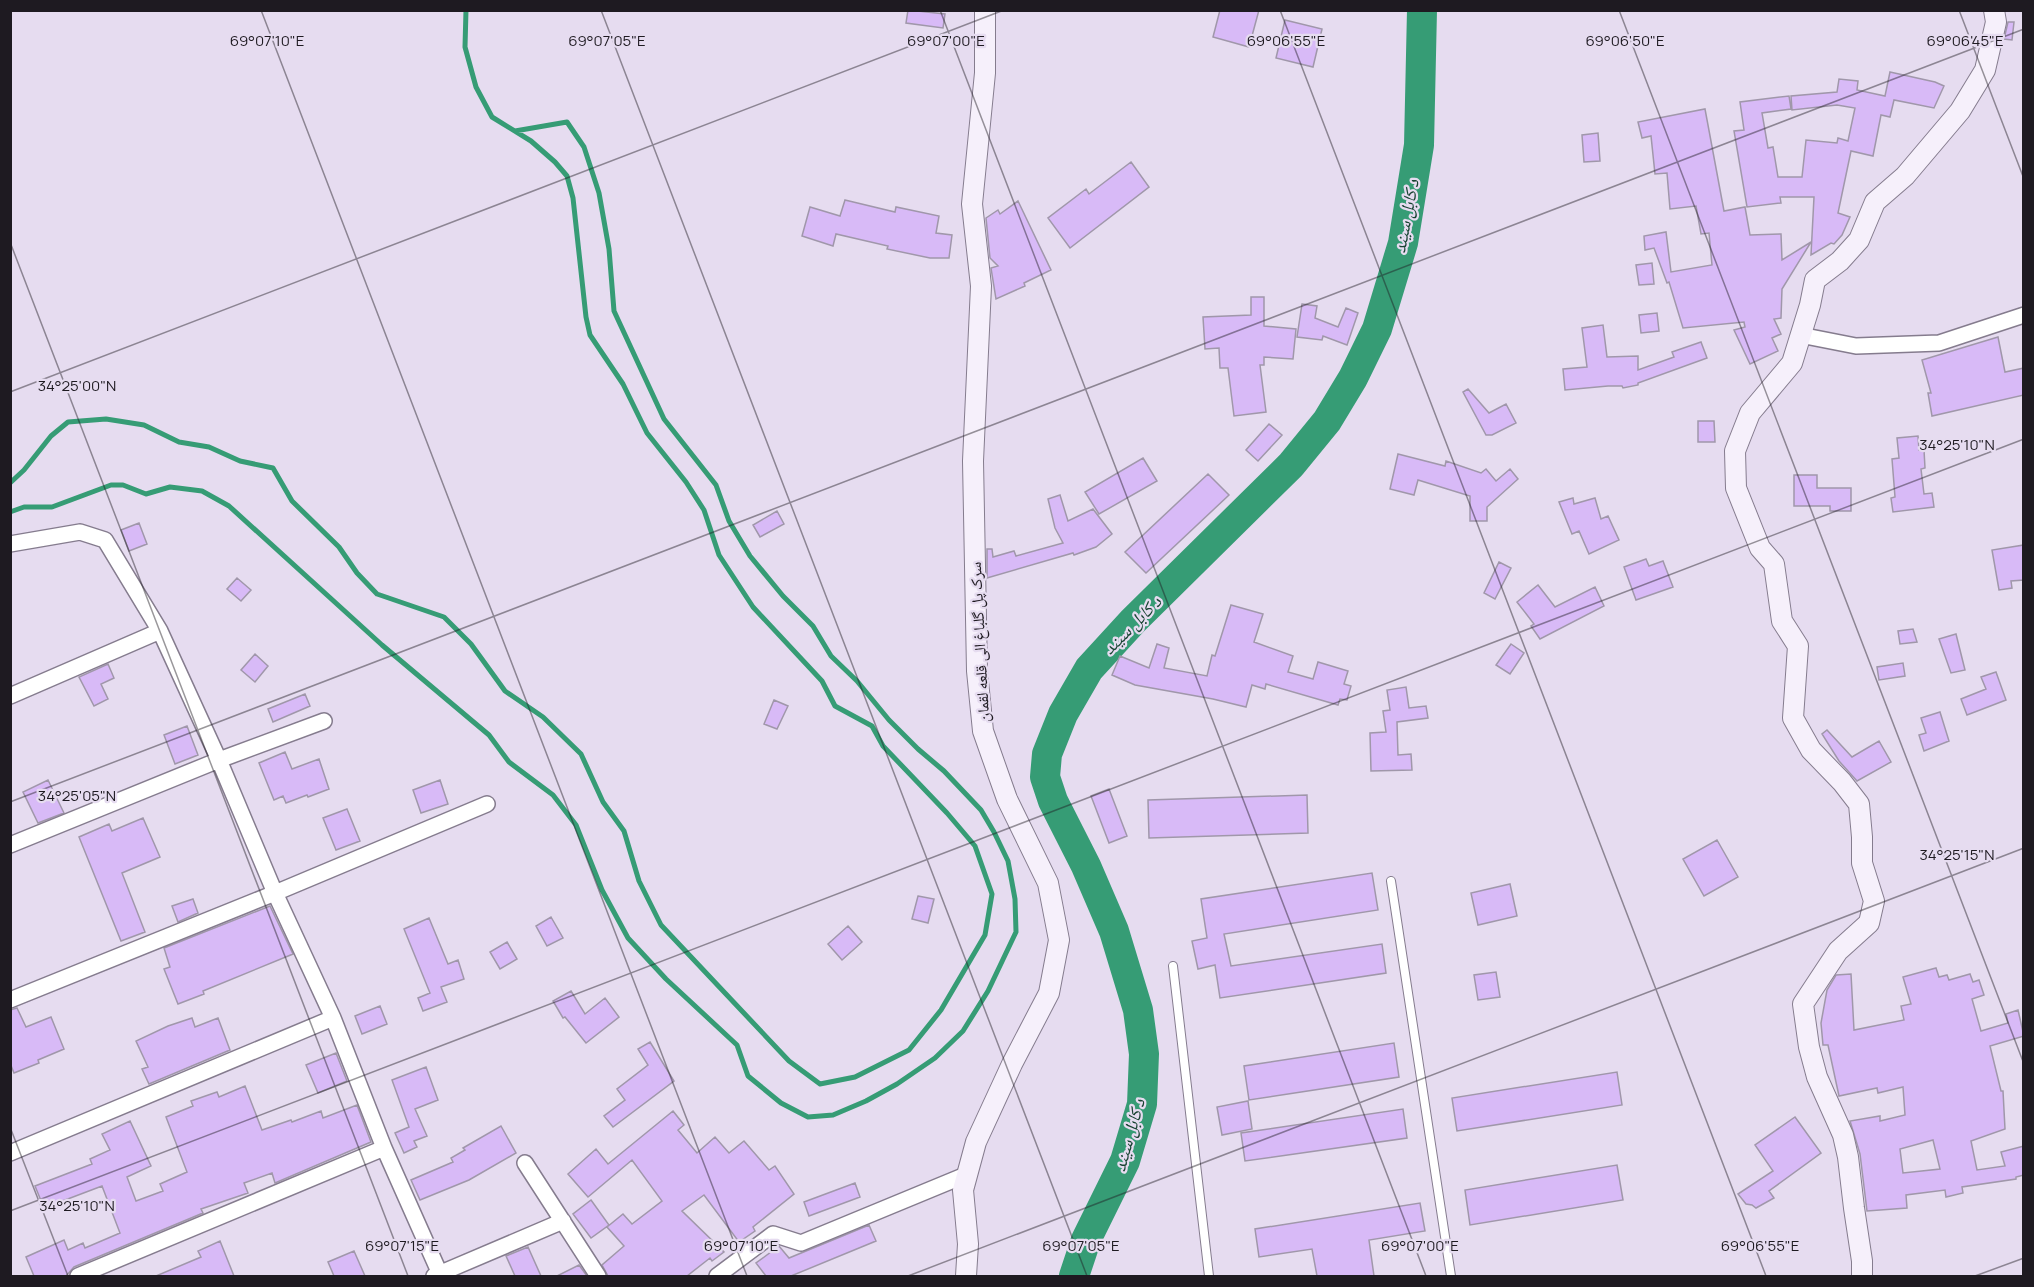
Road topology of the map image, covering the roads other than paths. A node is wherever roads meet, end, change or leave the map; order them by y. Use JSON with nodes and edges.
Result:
{"nodes":[{"id":1,"x":985,"y":10,"type":"edge"},
{"id":2,"x":1994,"y":10,"type":"edge"},
{"id":3,"x":2024,"y":315,"type":"edge"},
{"id":4,"x":1800,"y":334,"type":"junction"},
{"id":5,"x":10,"y":544,"type":"edge"},
{"id":6,"x":160,"y":631,"type":"junction"},
{"id":7,"x":10,"y":696,"type":"edge"},
{"id":8,"x":324,"y":721,"type":"dead end"},
{"id":9,"x":219,"y":760,"type":"junction"},
{"id":10,"x":487,"y":804,"type":"dead end"},
{"id":11,"x":10,"y":846,"type":"edge"},
{"id":12,"x":1391,"y":881,"type":"dead end"},
{"id":13,"x":275,"y":893,"type":"junction"},
{"id":14,"x":1173,"y":966,"type":"dead end"},
{"id":15,"x":10,"y":1000,"type":"edge"},
{"id":16,"x":333,"y":1018,"type":"junction"},
{"id":17,"x":384,"y":1148,"type":"junction"},
{"id":18,"x":10,"y":1153,"type":"edge"},
{"id":19,"x":525,"y":1162,"type":"dead end"},
{"id":20,"x":968,"y":1174,"type":"junction"},
{"id":21,"x":563,"y":1221,"type":"junction"},
{"id":22,"x":437,"y":1275,"type":"edge"},
{"id":23,"x":78,"y":1276,"type":"edge"},
{"id":24,"x":598,"y":1276,"type":"edge"},
{"id":25,"x":717,"y":1276,"type":"edge"},
{"id":26,"x":966,"y":1276,"type":"edge"},
{"id":27,"x":1209,"y":1276,"type":"edge"},
{"id":28,"x":1451,"y":1276,"type":"edge"},
{"id":29,"x":1862,"y":1276,"type":"edge"}],
"edges":[{"from":1,"to":20,"type":"street","name":"سرک پل گلباغ الی قلعه لقمان"},
{"from":2,"to":4,"type":"street"},
{"from":3,"to":4,"type":"street"},
{"from":4,"to":29,"type":"street"},
{"from":5,"to":6,"type":"street"},
{"from":6,"to":7,"type":"street"},
{"from":6,"to":9,"type":"street"},
{"from":8,"to":9,"type":"street"},
{"from":9,"to":11,"type":"street"},
{"from":9,"to":13,"type":"street"},
{"from":10,"to":13,"type":"street"},
{"from":12,"to":28,"type":"lane"},
{"from":13,"to":15,"type":"street"},
{"from":13,"to":16,"type":"street"},
{"from":14,"to":27,"type":"lane"},
{"from":16,"to":17,"type":"street"},
{"from":16,"to":18,"type":"street"},
{"from":17,"to":22,"type":"street"},
{"from":17,"to":23,"type":"street"},
{"from":19,"to":21,"type":"street"},
{"from":20,"to":25,"type":"street"},
{"from":20,"to":26,"type":"street","name":"سرک پل گلباغ الی قلعه لقمان"},
{"from":21,"to":22,"type":"street"},
{"from":21,"to":24,"type":"street"}]}
